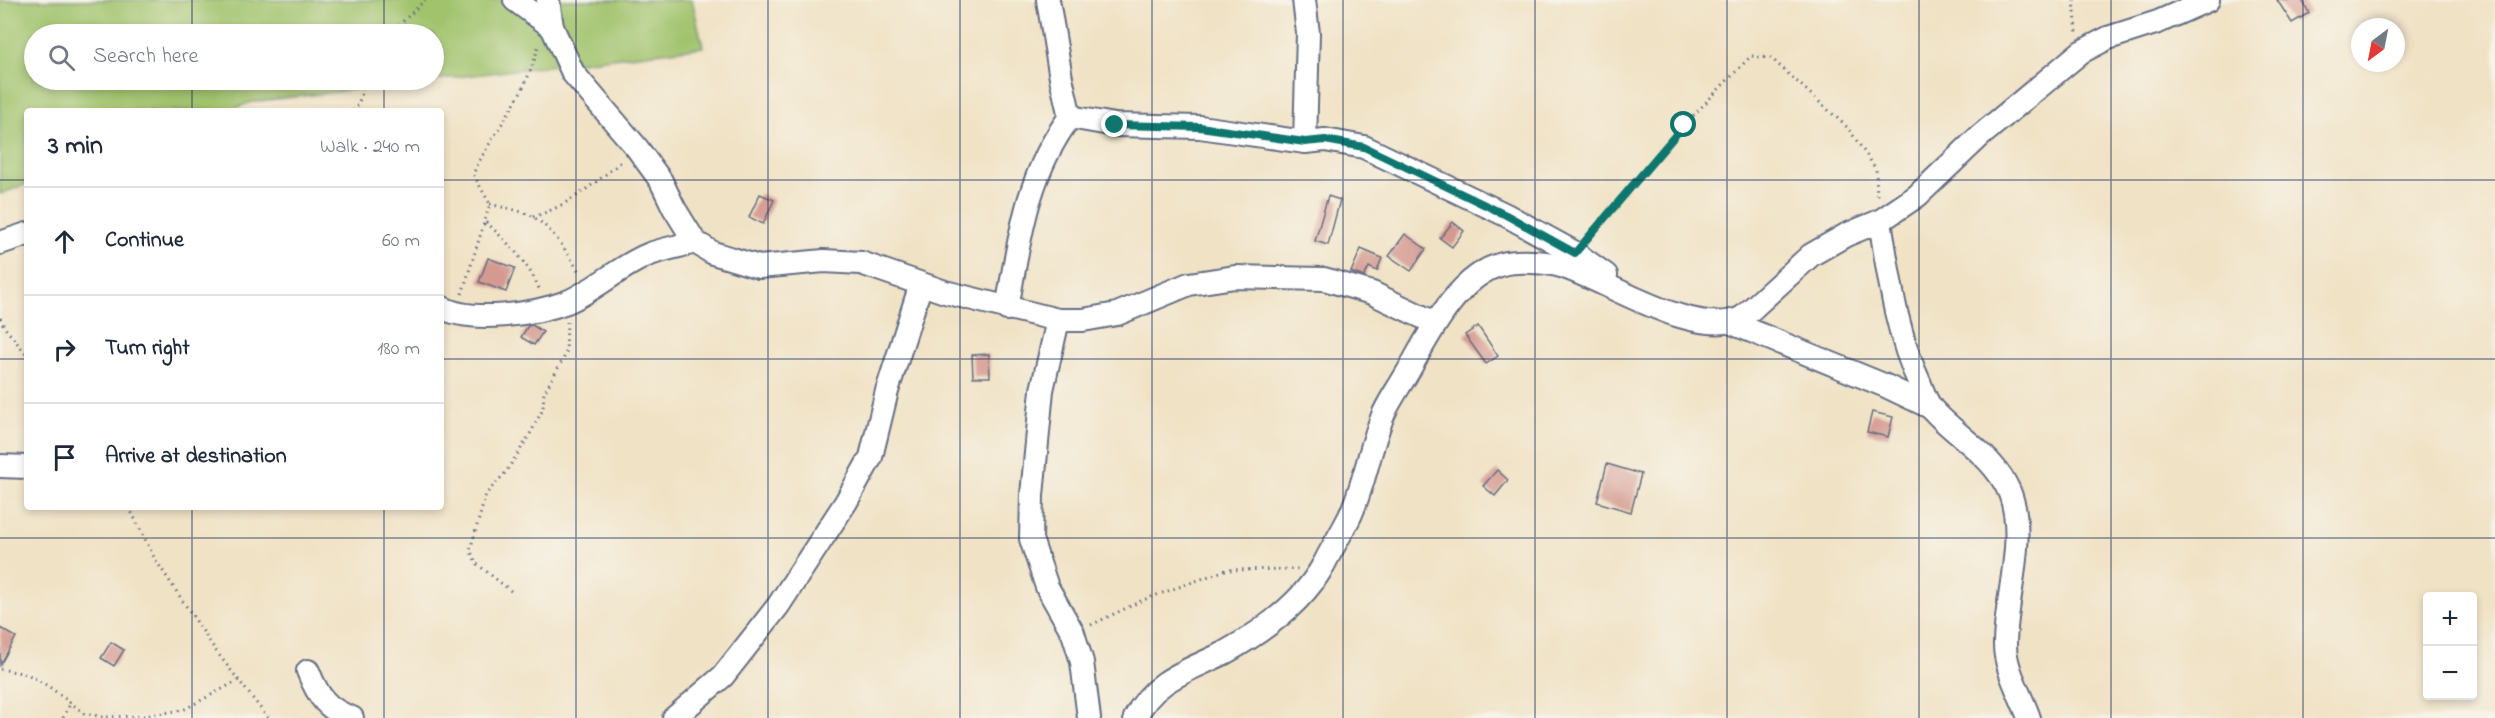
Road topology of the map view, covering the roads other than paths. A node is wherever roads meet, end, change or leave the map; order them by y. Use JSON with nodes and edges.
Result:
{"nodes":[{"id":1,"x":515,"y":0,"type":"edge"},
{"id":2,"x":1048,"y":0,"type":"edge"},
{"id":3,"x":1304,"y":0,"type":"edge"},
{"id":4,"x":2208,"y":0,"type":"edge"},
{"id":5,"x":548,"y":16,"type":"edge"},
{"id":6,"x":1070,"y":117,"type":"junction"},
{"id":7,"x":1305,"y":142,"type":"junction"},
{"id":8,"x":1878,"y":222,"type":"junction"},
{"id":9,"x":24,"y":235,"type":"edge"},
{"id":10,"x":695,"y":242,"type":"junction"},
{"id":11,"x":0,"y":243,"type":"edge"},
{"id":12,"x":921,"y":284,"type":"junction"},
{"id":13,"x":1644,"y":302,"type":"junction"},
{"id":14,"x":449,"y":309,"type":"edge"},
{"id":15,"x":1007,"y":309,"type":"junction"},
{"id":16,"x":1058,"y":320,"type":"junction"},
{"id":17,"x":1435,"y":323,"type":"junction"},
{"id":18,"x":1732,"y":323,"type":"junction"},
{"id":19,"x":1930,"y":407,"type":"junction"},
{"id":20,"x":0,"y":466,"type":"edge"},
{"id":21,"x":24,"y":467,"type":"edge"},
{"id":22,"x":308,"y":671,"type":"dead end"},
{"id":23,"x":352,"y":718,"type":"edge"},
{"id":24,"x":674,"y":718,"type":"edge"},
{"id":25,"x":1089,"y":718,"type":"edge"},
{"id":26,"x":1135,"y":718,"type":"edge"},
{"id":27,"x":2029,"y":718,"type":"edge"}],
"edges":[{"from":1,"to":5,"type":"street"},
{"from":2,"to":6,"type":"street"},
{"from":3,"to":7,"type":"street"},
{"from":4,"to":8,"type":"street"},
{"from":5,"to":10,"type":"street"},
{"from":6,"to":7,"type":"street"},
{"from":6,"to":15,"type":"street"},
{"from":7,"to":13,"type":"street"},
{"from":8,"to":18,"type":"street"},
{"from":8,"to":19,"type":"street"},
{"from":9,"to":11,"type":"street"},
{"from":10,"to":12,"type":"street"},
{"from":10,"to":14,"type":"street"},
{"from":12,"to":15,"type":"street"},
{"from":12,"to":24,"type":"street"},
{"from":13,"to":17,"type":"street"},
{"from":13,"to":18,"type":"street"},
{"from":15,"to":16,"type":"street"},
{"from":16,"to":17,"type":"street"},
{"from":16,"to":25,"type":"street"},
{"from":17,"to":26,"type":"street"},
{"from":18,"to":19,"type":"street"},
{"from":19,"to":27,"type":"street"},
{"from":20,"to":21,"type":"street"},
{"from":22,"to":23,"type":"street"}]}
